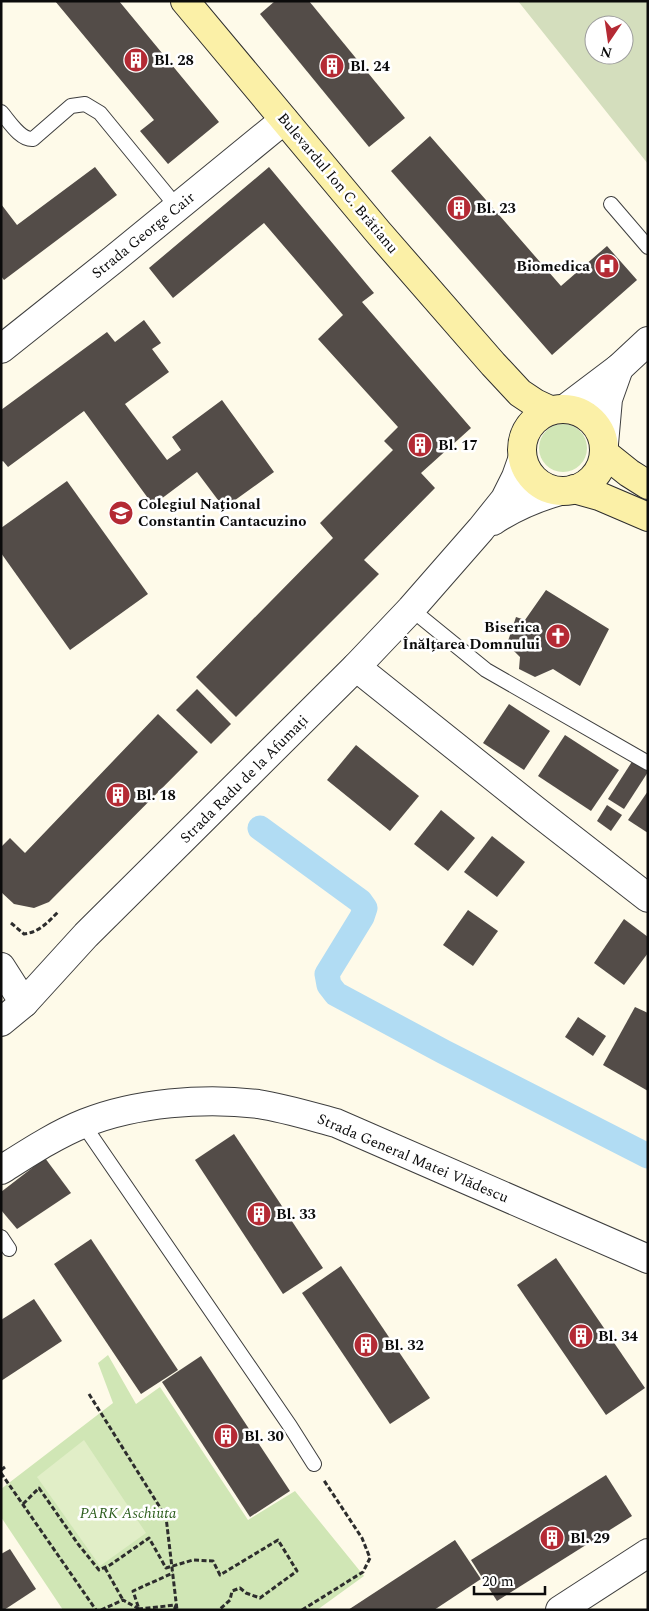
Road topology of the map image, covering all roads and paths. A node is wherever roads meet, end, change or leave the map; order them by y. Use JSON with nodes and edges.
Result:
{"nodes":[{"id":1,"x":185,"y":1,"type":"edge"},
{"id":2,"x":1,"y":112,"type":"edge"},
{"id":3,"x":284,"y":120,"type":"junction"},
{"id":4,"x":611,"y":204,"type":"dead end"},
{"id":5,"x":177,"y":207,"type":"junction"},
{"id":6,"x":648,"y":247,"type":"edge"},
{"id":7,"x":648,"y":341,"type":"edge"},
{"id":8,"x":4,"y":343,"type":"edge"},
{"id":9,"x":493,"y":364,"type":"junction"},
{"id":10,"x":619,"y":368,"type":"junction"},
{"id":11,"x":558,"y":409,"type":"junction"},
{"id":12,"x":523,"y":449,"type":"junction"},
{"id":13,"x":604,"y":449,"type":"junction"},
{"id":14,"x":648,"y":485,"type":"edge"},
{"id":15,"x":567,"y":490,"type":"junction"},
{"id":16,"x":648,"y":517,"type":"edge"},
{"id":17,"x":481,"y":529,"type":"junction"},
{"id":18,"x":412,"y":609,"type":"junction"},
{"id":19,"x":356,"y":667,"type":"junction"},
{"id":20,"x":648,"y":764,"type":"edge"},
{"id":21,"x":648,"y":898,"type":"edge"},
{"id":22,"x":59,"y":911,"type":"dead end"},
{"id":23,"x":11,"y":922,"type":"dead end"},
{"id":24,"x":1,"y":967,"type":"edge"},
{"id":25,"x":24,"y":1003,"type":"junction"},
{"id":26,"x":1,"y":1022,"type":"edge"},
{"id":27,"x":84,"y":1124,"type":"junction"},
{"id":28,"x":1,"y":1170,"type":"edge"},
{"id":29,"x":1,"y":1237,"type":"edge"},
{"id":30,"x":9,"y":1250,"type":"dead end"},
{"id":31,"x":648,"y":1259,"type":"edge"},
{"id":32,"x":89,"y":1394,"type":"dead end"},
{"id":33,"x":314,"y":1464,"type":"joint"},
{"id":34,"x":5,"y":1467,"type":"dead end"},
{"id":35,"x":1,"y":1472,"type":"edge"},
{"id":36,"x":23,"y":1504,"type":"junction"},
{"id":37,"x":648,"y":1553,"type":"edge"},
{"id":38,"x":172,"y":1567,"type":"junction"},
{"id":39,"x":105,"y":1568,"type":"junction"},
{"id":40,"x":173,"y":1573,"type":"junction"},
{"id":41,"x":123,"y":1600,"type":"junction"},
{"id":42,"x":176,"y":1605,"type":"junction"},
{"id":43,"x":138,"y":1609,"type":"edge"},
{"id":44,"x":96,"y":1610,"type":"edge"},
{"id":45,"x":101,"y":1610,"type":"edge"},
{"id":46,"x":175,"y":1610,"type":"edge"},
{"id":47,"x":219,"y":1610,"type":"edge"},
{"id":48,"x":302,"y":1610,"type":"edge"},
{"id":49,"x":560,"y":1610,"type":"edge"}],
"edges":[{"from":1,"to":3,"type":"main road","name":"Bulevardul Ion C. Brătianu"},
{"from":2,"to":5,"type":"lane"},
{"from":3,"to":5,"type":"street","name":"Strada George Cair"},
{"from":3,"to":9,"type":"main road","name":"Bulevardul Ion C. Brătianu"},
{"from":4,"to":6,"type":"lane"},
{"from":5,"to":8,"type":"street","name":"Strada George Cair"},
{"from":7,"to":10,"type":"street"},
{"from":9,"to":11,"type":"main road","name":"Bulevardul Ion C. Brătianu"},
{"from":9,"to":12,"type":"main road","name":"Bulevardul Ion C. Brătianu"},
{"from":10,"to":11,"type":"street"},
{"from":10,"to":13,"type":"street"},
{"from":11,"to":12,"type":"main road"},
{"from":11,"to":13,"type":"main road"},
{"from":12,"to":15,"type":"main road"},
{"from":12,"to":17,"type":"street","name":"Strada Radu de la Afumați"},
{"from":13,"to":14,"type":"main road"},
{"from":13,"to":15,"type":"main road"},
{"from":15,"to":16,"type":"main road"},
{"from":15,"to":17,"type":"street","name":"Strada Radu de la Afumați"},
{"from":17,"to":18,"type":"street","name":"Strada Radu de la Afumați"},
{"from":18,"to":19,"type":"street","name":"Strada Radu de la Afumați"},
{"from":18,"to":20,"type":"lane"},
{"from":19,"to":21,"type":"street"},
{"from":19,"to":25,"type":"street","name":"Strada Radu de la Afumați"},
{"from":22,"to":23,"type":"path"},
{"from":24,"to":25,"type":"street"},
{"from":25,"to":26,"type":"street","name":"Strada Radu de la Afumați"},
{"from":27,"to":28,"type":"street","name":"Strada General Matei Vlădescu"},
{"from":27,"to":31,"type":"street","name":"Strada General Matei Vlădescu"},
{"from":27,"to":33,"type":"lane"},
{"from":29,"to":30,"type":"lane"},
{"from":32,"to":38,"type":"path"},
{"from":33,"to":48,"type":"path"},
{"from":34,"to":35,"type":"path"},
{"from":35,"to":36,"type":"path"},
{"from":36,"to":39,"type":"path"},
{"from":36,"to":44,"type":"path"},
{"from":37,"to":49,"type":"street"},
{"from":38,"to":39,"type":"path"},
{"from":38,"to":40,"type":"path"},
{"from":38,"to":47,"type":"path"},
{"from":39,"to":41,"type":"path"},
{"from":40,"to":42,"type":"path"},
{"from":40,"to":43,"type":"path"},
{"from":41,"to":43,"type":"path"},
{"from":41,"to":45,"type":"path"},
{"from":42,"to":43,"type":"path"},
{"from":42,"to":46,"type":"path"}]}
